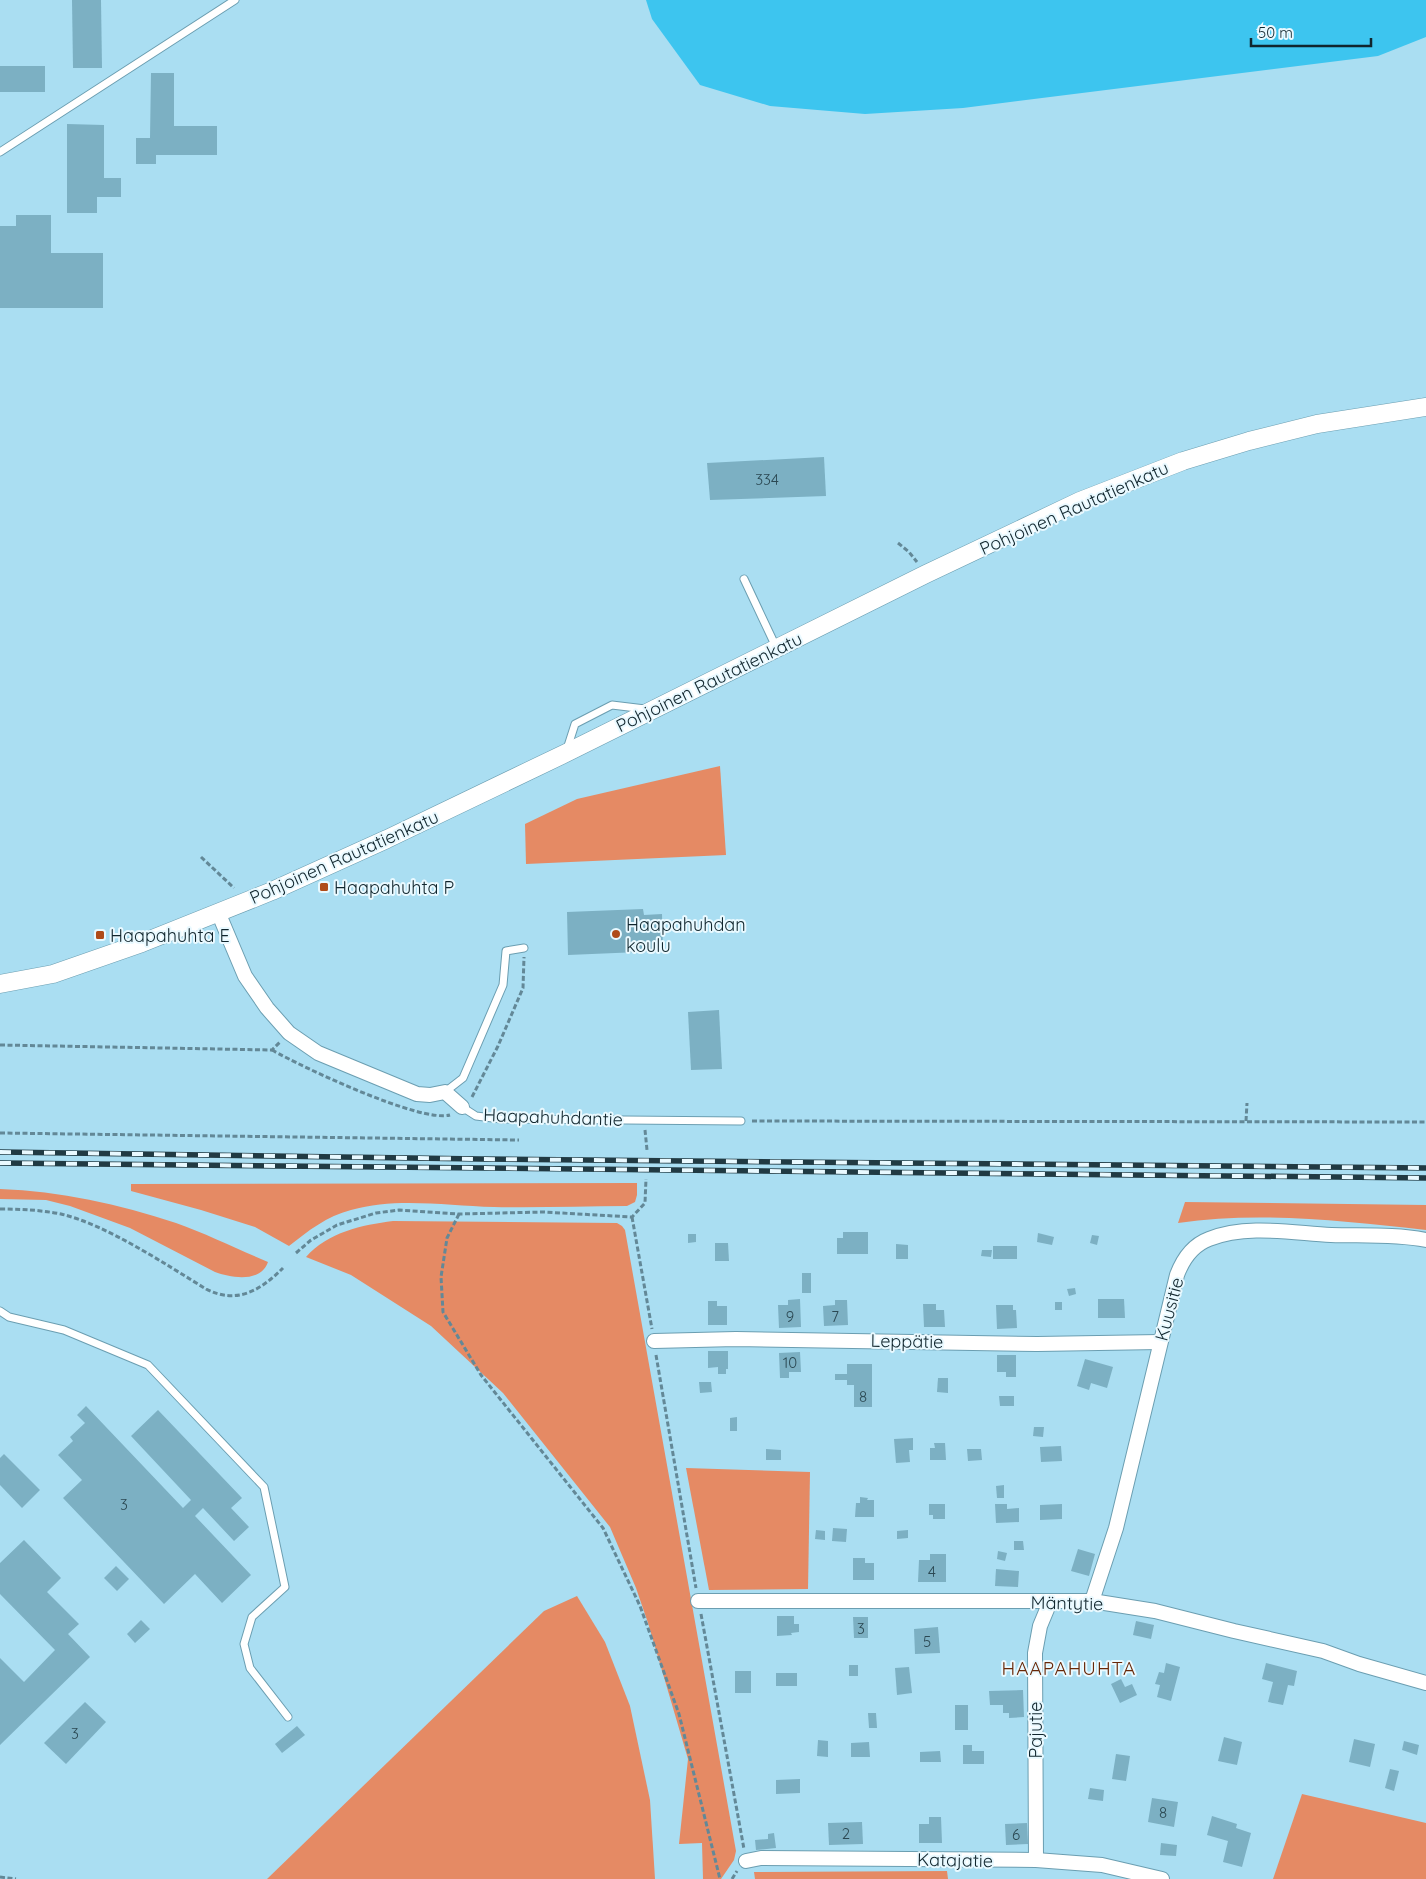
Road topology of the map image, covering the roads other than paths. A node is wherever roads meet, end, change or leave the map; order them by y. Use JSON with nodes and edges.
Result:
{"nodes":[{"id":1,"x":235,"y":0,"type":"edge"},
{"id":2,"x":0,"y":152,"type":"edge"},
{"id":3,"x":1426,"y":406,"type":"edge"},
{"id":4,"x":744,"y":578,"type":"dead end"},
{"id":5,"x":777,"y":649,"type":"junction"},
{"id":6,"x":218,"y":912,"type":"junction"},
{"id":7,"x":524,"y":948,"type":"road end"},
{"id":8,"x":0,"y":984,"type":"edge"},
{"id":9,"x":445,"y":1092,"type":"junction"},
{"id":10,"x":462,"y":1106,"type":"joint"},
{"id":11,"x":741,"y":1121,"type":"road end"},
{"id":12,"x":1426,"y":1240,"type":"edge"},
{"id":13,"x":0,"y":1311,"type":"edge"},
{"id":14,"x":654,"y":1341,"type":"road end"},
{"id":15,"x":1160,"y":1342,"type":"junction"},
{"id":16,"x":698,"y":1601,"type":"road end"},
{"id":17,"x":1092,"y":1601,"type":"junction"},
{"id":18,"x":1050,"y":1602,"type":"junction"},
{"id":19,"x":1426,"y":1683,"type":"edge"},
{"id":20,"x":288,"y":1717,"type":"dead end"},
{"id":21,"x":1036,"y":1860,"type":"junction"},
{"id":22,"x":746,"y":1861,"type":"road end"},
{"id":23,"x":1162,"y":1879,"type":"edge"}],
"edges":[{"from":1,"to":2,"type":"lane"},
{"from":3,"to":5,"type":"street","name":"Pohjoinen Rautatienkatu"},
{"from":4,"to":5,"type":"lane"},
{"from":5,"to":6,"type":"street","name":"Pohjoinen Rautatienkatu"},
{"from":6,"to":8,"type":"street","name":"Pohjoinen Rautatienkatu"},
{"from":6,"to":9,"type":"street"},
{"from":7,"to":9,"type":"lane"},
{"from":9,"to":10,"type":"street","name":"Haapahuhdantie"},
{"from":10,"to":11,"type":"lane","name":"Haapahuhdantie"},
{"from":12,"to":15,"type":"street","name":"Kuusitie"},
{"from":13,"to":20,"type":"lane"},
{"from":14,"to":15,"type":"street","name":"Leppätie"},
{"from":15,"to":17,"type":"street","name":"Kuusitie"},
{"from":16,"to":18,"type":"street","name":"Mäntytie"},
{"from":17,"to":18,"type":"street","name":"Mäntytie"},
{"from":17,"to":19,"type":"street","name":"Mäntytie"},
{"from":18,"to":21,"type":"street","name":"Pajutie"},
{"from":21,"to":22,"type":"street","name":"Katajatie"},
{"from":21,"to":23,"type":"street","name":"Katajatie"}]}
